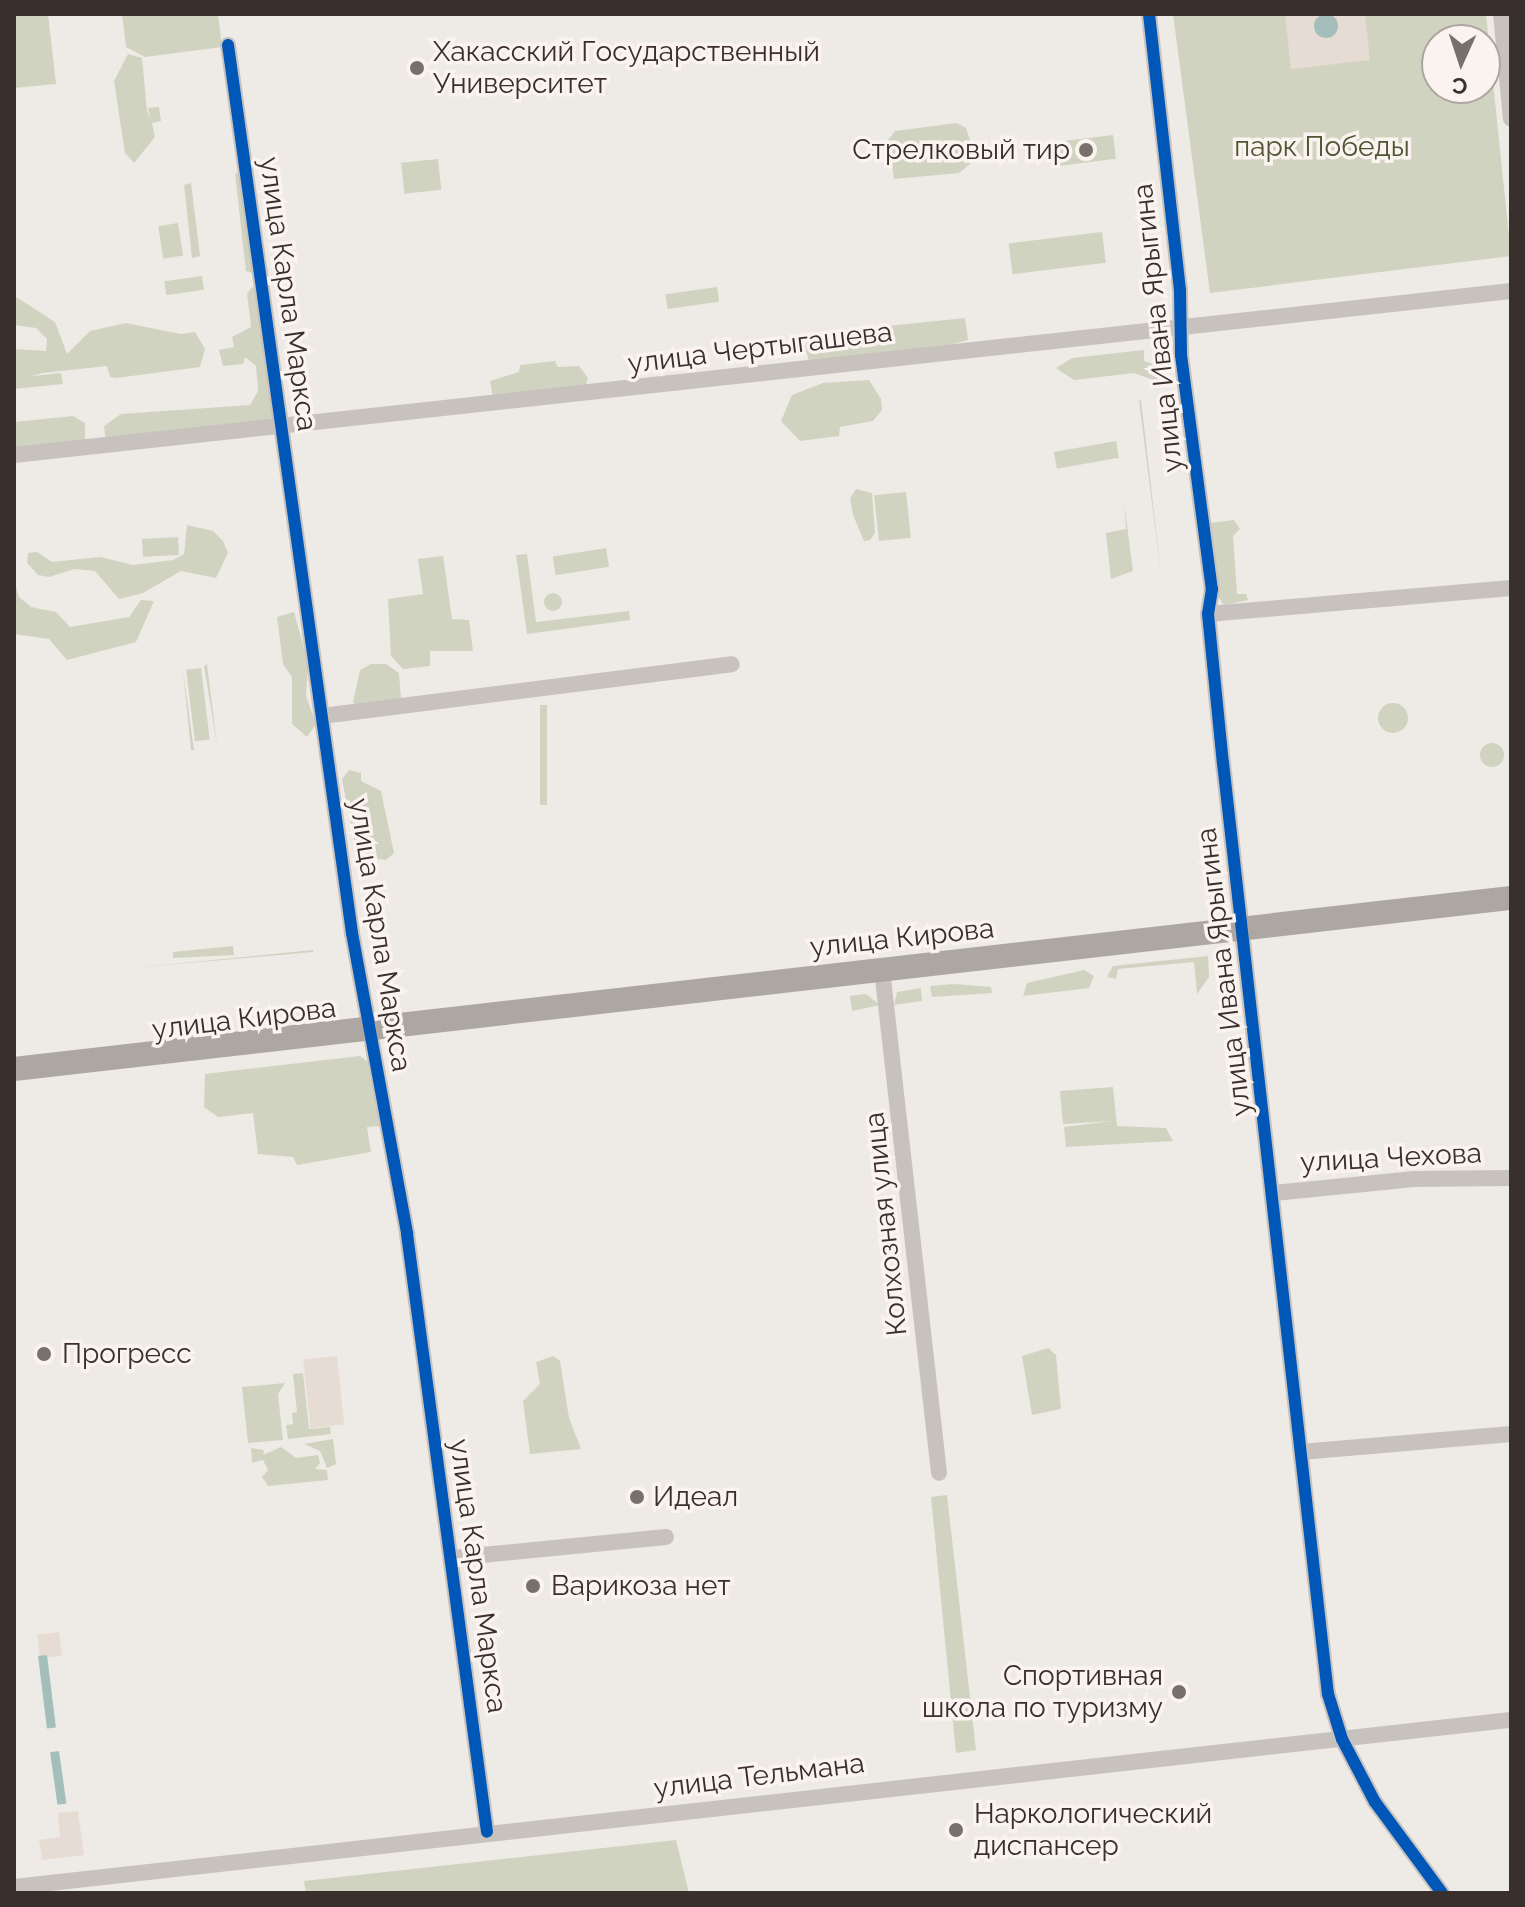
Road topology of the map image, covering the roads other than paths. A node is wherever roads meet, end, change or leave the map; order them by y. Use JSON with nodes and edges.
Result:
{"nodes":[{"id":1,"x":1149,"y":14,"type":"edge"},
{"id":2,"x":1501,"y":14,"type":"edge"},
{"id":3,"x":228,"y":45,"type":"dead end"},
{"id":4,"x":1511,"y":119,"type":"edge"},
{"id":5,"x":1511,"y":291,"type":"edge"},
{"id":6,"x":1181,"y":325,"type":"junction"},
{"id":7,"x":283,"y":429,"type":"junction"},
{"id":8,"x":14,"y":455,"type":"edge"},
{"id":9,"x":1511,"y":588,"type":"edge"},
{"id":10,"x":1208,"y":614,"type":"junction"},
{"id":11,"x":732,"y":664,"type":"dead end"},
{"id":12,"x":322,"y":716,"type":"junction"},
{"id":13,"x":1511,"y":898,"type":"edge"},
{"id":14,"x":1243,"y":930,"type":"junction"},
{"id":15,"x":882,"y":970,"type":"junction"},
{"id":16,"x":369,"y":1029,"type":"junction"},
{"id":17,"x":14,"y":1069,"type":"edge"},
{"id":18,"x":1511,"y":1178,"type":"edge"},
{"id":19,"x":1274,"y":1193,"type":"junction"},
{"id":20,"x":1511,"y":1434,"type":"edge"},
{"id":21,"x":1301,"y":1452,"type":"junction"},
{"id":22,"x":939,"y":1473,"type":"dead end"},
{"id":23,"x":666,"y":1537,"type":"dead end"},
{"id":24,"x":452,"y":1558,"type":"junction"},
{"id":25,"x":1511,"y":1720,"type":"edge"},
{"id":26,"x":1342,"y":1739,"type":"junction"},
{"id":27,"x":487,"y":1832,"type":"junction"},
{"id":28,"x":14,"y":1887,"type":"edge"},
{"id":29,"x":1442,"y":1893,"type":"edge"}],
"edges":[{"from":1,"to":6,"type":"street","name":"улица Ивана Ярыгина"},
{"from":2,"to":4,"type":"street"},
{"from":3,"to":7,"type":"street","name":"улица Карла Маркса"},
{"from":5,"to":6,"type":"street","name":"улица Чертыгашева"},
{"from":6,"to":7,"type":"street","name":"улица Чертыгашева"},
{"from":6,"to":10,"type":"street","name":"улица Ивана Ярыгина"},
{"from":7,"to":8,"type":"street","name":"улица Чертыгашева"},
{"from":7,"to":12,"type":"street","name":"улица Карла Маркса"},
{"from":9,"to":10,"type":"street"},
{"from":10,"to":14,"type":"street","name":"улица Ивана Ярыгина"},
{"from":11,"to":12,"type":"street"},
{"from":12,"to":16,"type":"street","name":"улица Карла Маркса"},
{"from":13,"to":14,"type":"main road","name":"улица Кирова"},
{"from":14,"to":15,"type":"main road","name":"улица Кирова"},
{"from":14,"to":19,"type":"street","name":"улица Ивана Ярыгина"},
{"from":15,"to":16,"type":"main road","name":"улица Кирова"},
{"from":15,"to":22,"type":"street","name":"Колхозная улица"},
{"from":16,"to":17,"type":"main road","name":"улица Кирова"},
{"from":16,"to":24,"type":"street","name":"улица Карла Маркса"},
{"from":18,"to":19,"type":"street","name":"улица Чехова"},
{"from":19,"to":21,"type":"street","name":"улица Ивана Ярыгина"},
{"from":20,"to":21,"type":"street"},
{"from":21,"to":26,"type":"street","name":"улица Ивана Ярыгина"},
{"from":23,"to":24,"type":"street"},
{"from":24,"to":27,"type":"street","name":"улица Карла Маркса"},
{"from":25,"to":26,"type":"street","name":"улица Тельмана"},
{"from":26,"to":27,"type":"street","name":"улица Тельмана"},
{"from":26,"to":29,"type":"street","name":"улица Ивана Ярыгина"},
{"from":27,"to":28,"type":"street","name":"улица Тельмана"}]}
